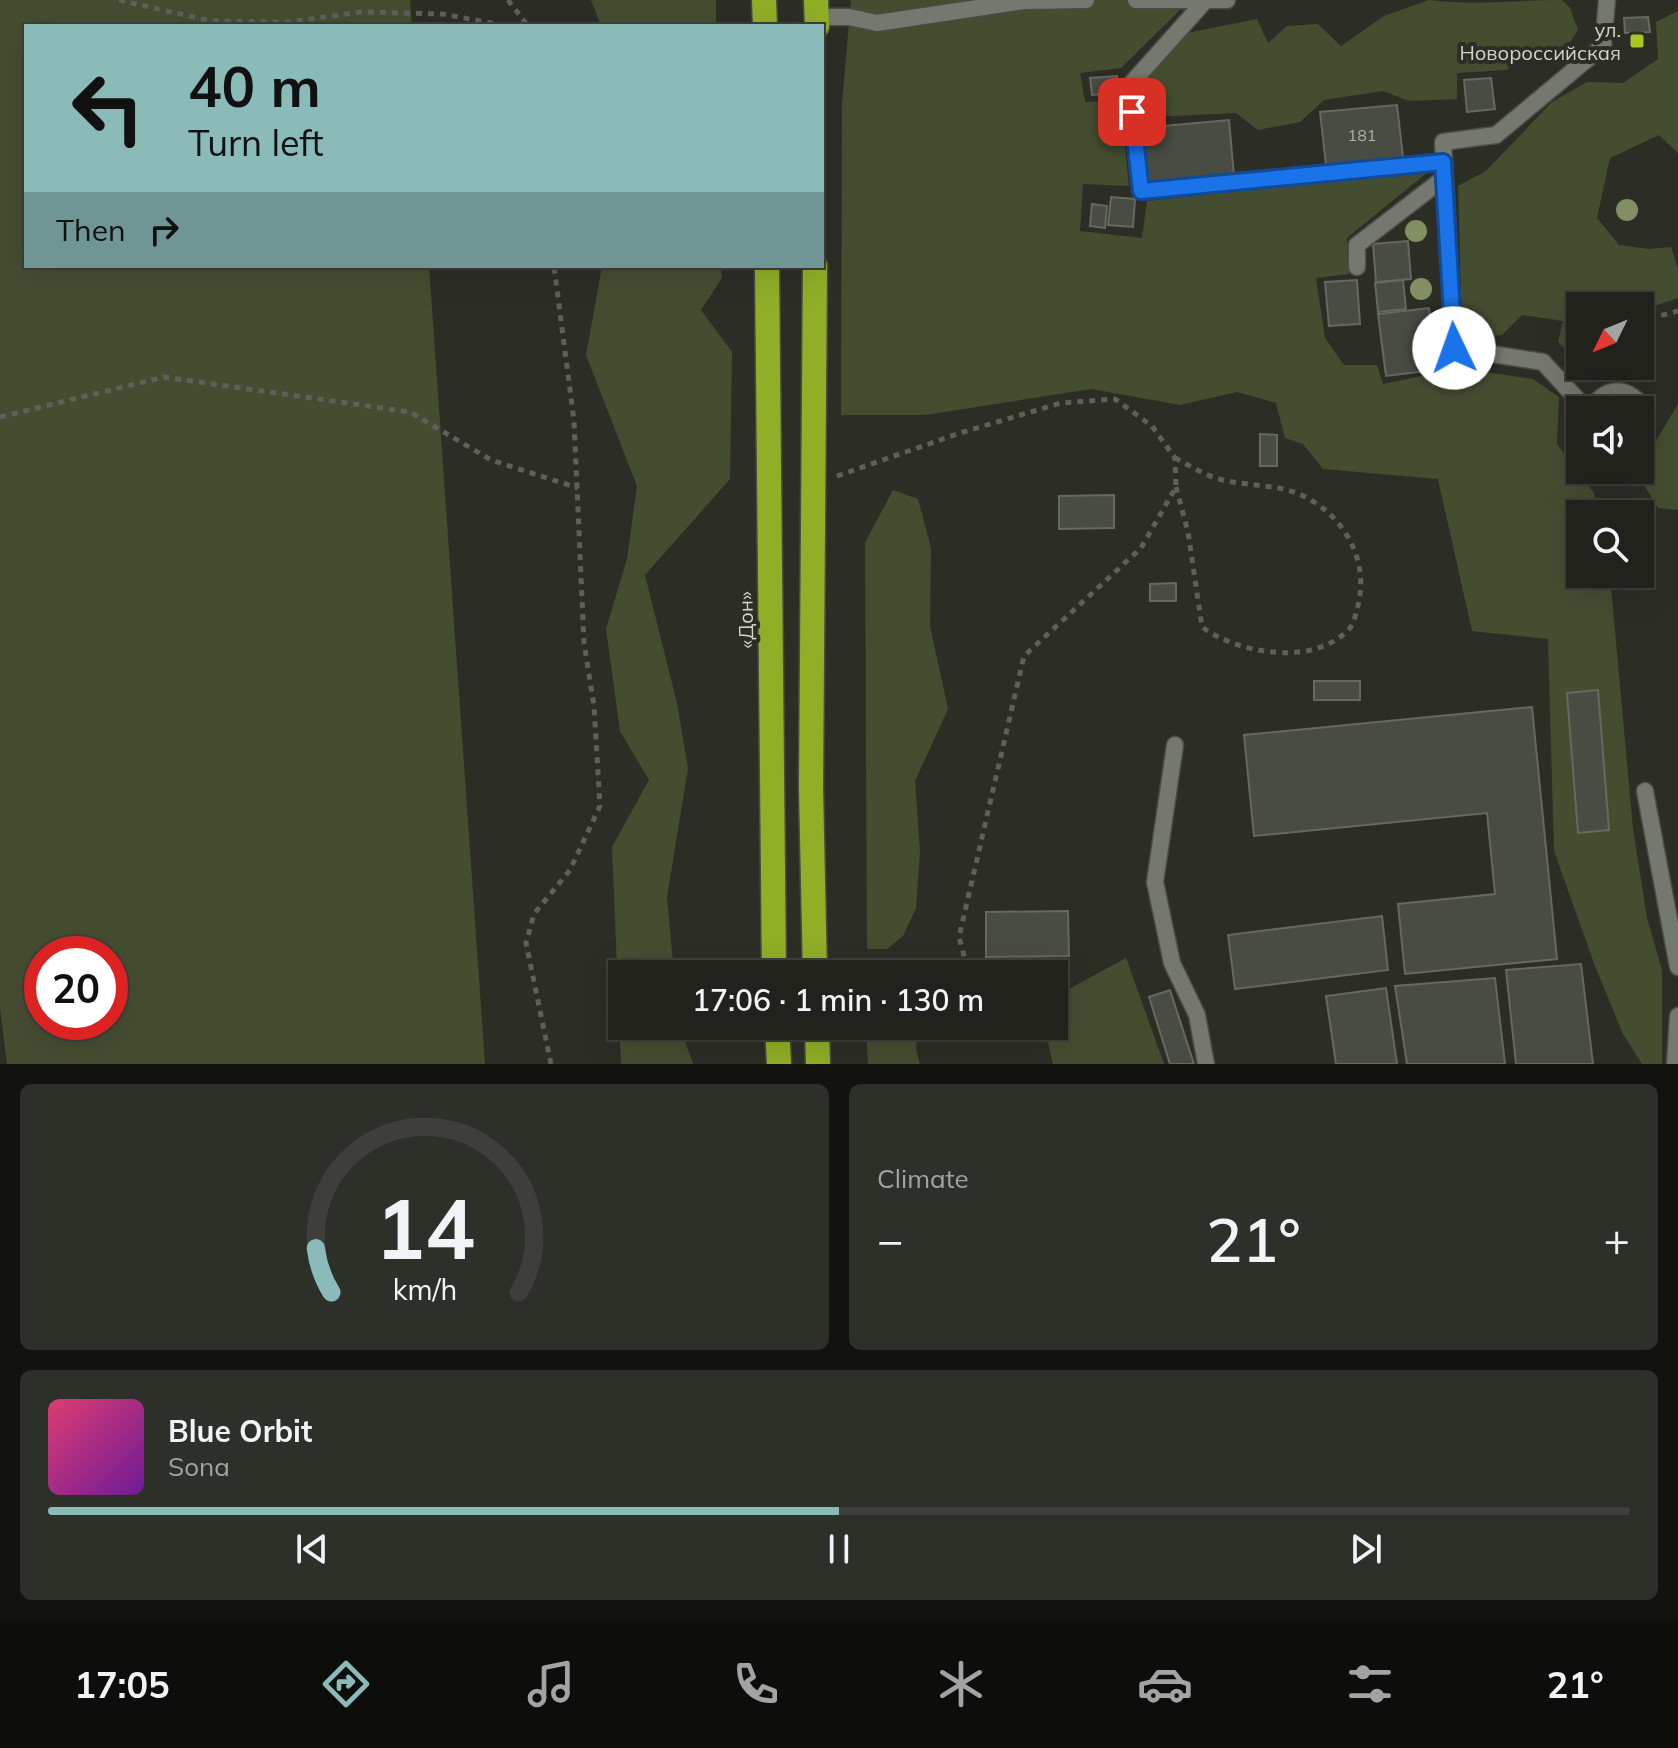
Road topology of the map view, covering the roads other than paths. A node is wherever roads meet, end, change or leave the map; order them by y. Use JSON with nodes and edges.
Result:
{"nodes":[{"id":1,"x":764,"y":0,"type":"edge"},
{"id":2,"x":1086,"y":0,"type":"edge"},
{"id":3,"x":1136,"y":0,"type":"edge"},
{"id":4,"x":1227,"y":0,"type":"edge"},
{"id":5,"x":1607,"y":0,"type":"edge"},
{"id":6,"x":1205,"y":1,"type":"edge"},
{"id":7,"x":816,"y":14,"type":"edge"},
{"id":8,"x":765,"y":24,"type":"edge"},
{"id":9,"x":1444,"y":170,"type":"junction"},
{"id":10,"x":1357,"y":267,"type":"dead end"},
{"id":11,"x":767,"y":268,"type":"edge"},
{"id":12,"x":815,"y":268,"type":"edge"},
{"id":13,"x":1576,"y":396,"type":"edge"},
{"id":14,"x":1600,"y":396,"type":"edge"},
{"id":15,"x":1634,"y":396,"type":"edge"},
{"id":16,"x":1175,"y":745,"type":"dead end"},
{"id":17,"x":1645,"y":791,"type":"dead end"},
{"id":18,"x":774,"y":960,"type":"edge"},
{"id":19,"x":815,"y":960,"type":"edge"},
{"id":20,"x":1678,"y":967,"type":"edge"},
{"id":21,"x":1678,"y":1016,"type":"edge"},
{"id":22,"x":778,"y":1040,"type":"edge"},
{"id":23,"x":817,"y":1040,"type":"edge"},
{"id":24,"x":779,"y":1064,"type":"edge"},
{"id":25,"x":818,"y":1064,"type":"edge"},
{"id":26,"x":1206,"y":1064,"type":"edge"},
{"id":27,"x":1675,"y":1064,"type":"edge"}],
"edges":[{"from":1,"to":8,"type":"highway"},
{"from":2,"to":7,"type":"lane"},
{"from":3,"to":6,"type":"lane"},
{"from":4,"to":6,"type":"lane"},
{"from":5,"to":9,"type":"lane"},
{"from":6,"to":9,"type":"lane"},
{"from":9,"to":10,"type":"lane"},
{"from":9,"to":13,"type":"lane"},
{"from":11,"to":18,"type":"highway","name":"«Дон»"},
{"from":12,"to":19,"type":"highway"},
{"from":14,"to":15,"type":"lane"},
{"from":16,"to":26,"type":"lane"},
{"from":17,"to":20,"type":"lane"},
{"from":21,"to":27,"type":"lane"},
{"from":22,"to":24,"type":"highway"},
{"from":23,"to":25,"type":"highway"}]}
